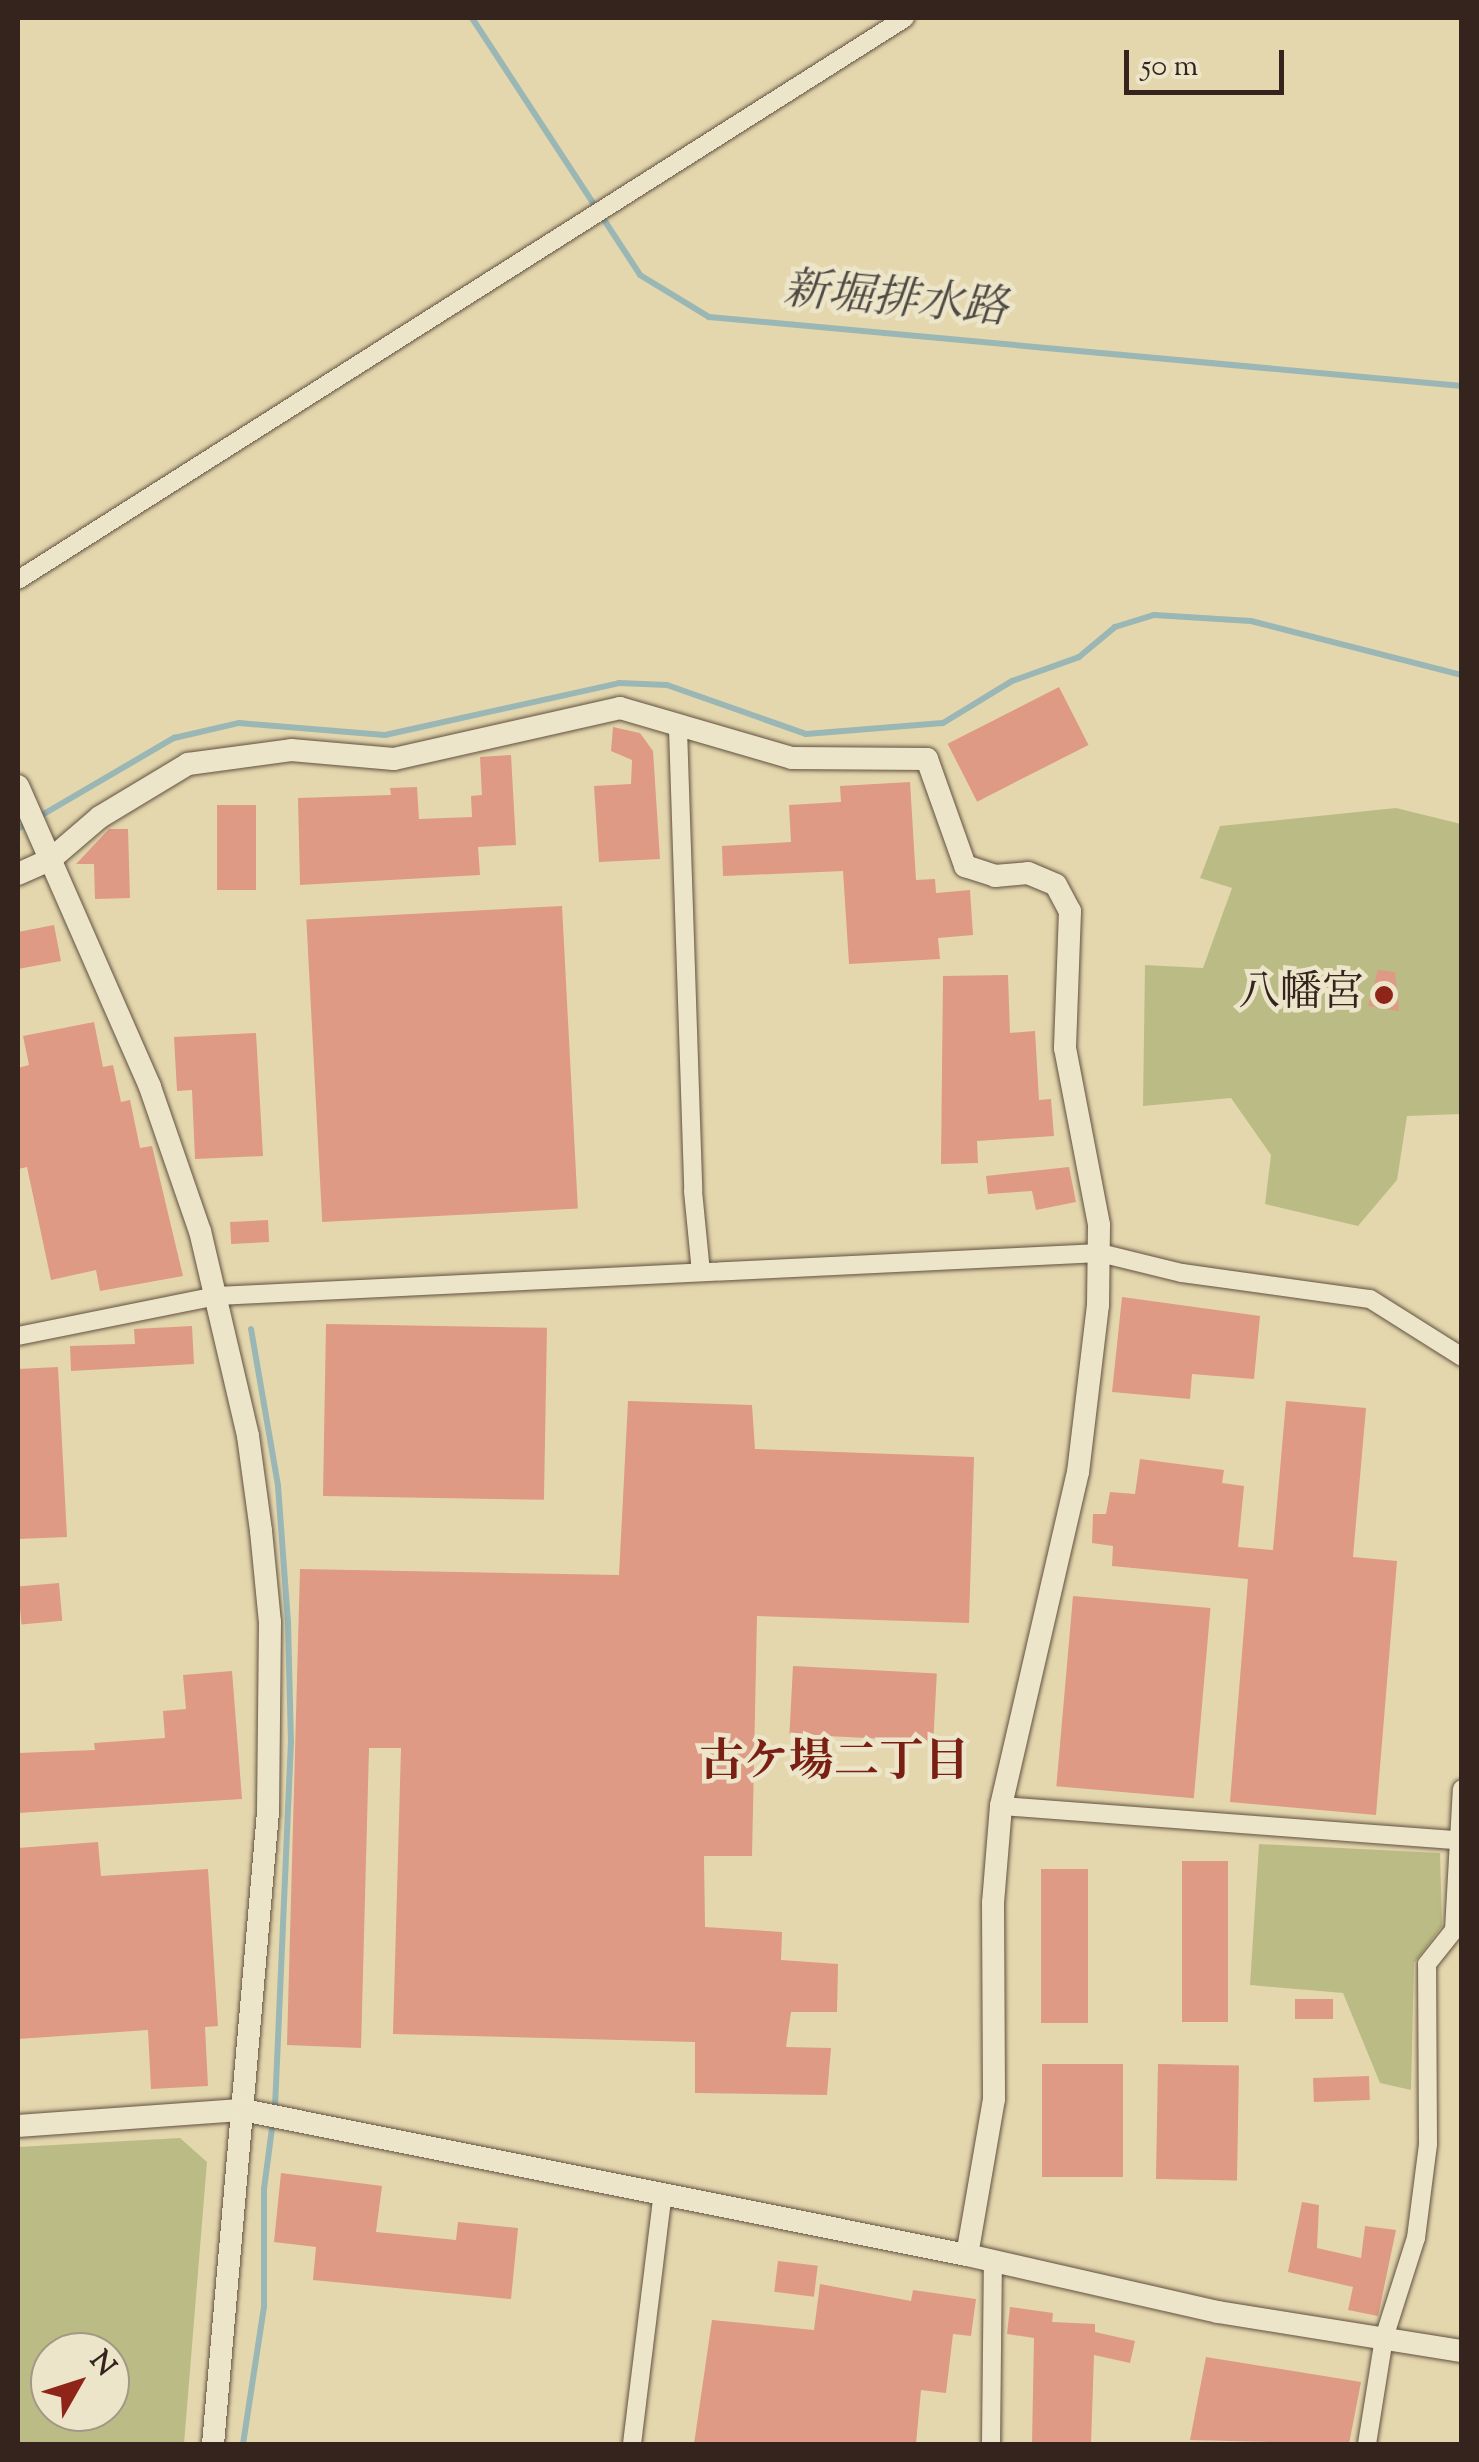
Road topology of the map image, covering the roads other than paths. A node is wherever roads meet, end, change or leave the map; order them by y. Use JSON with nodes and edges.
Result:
{"nodes":[{"id":1,"x":905,"y":18,"type":"edge"},
{"id":2,"x":18,"y":580,"type":"edge"},
{"id":3,"x":678,"y":729,"type":"junction"},
{"id":4,"x":18,"y":786,"type":"edge"},
{"id":5,"x":51,"y":859,"type":"junction"},
{"id":6,"x":18,"y":874,"type":"edge"},
{"id":7,"x":1100,"y":1253,"type":"junction"},
{"id":8,"x":701,"y":1272,"type":"junction"},
{"id":9,"x":217,"y":1296,"type":"junction"},
{"id":10,"x":18,"y":1336,"type":"edge"},
{"id":11,"x":1462,"y":1357,"type":"edge"},
{"id":12,"x":1462,"y":1789,"type":"edge"},
{"id":13,"x":1001,"y":1806,"type":"junction"},
{"id":14,"x":1456,"y":1840,"type":"junction"},
{"id":15,"x":242,"y":2110,"type":"junction"},
{"id":16,"x":18,"y":2126,"type":"edge"},
{"id":17,"x":662,"y":2198,"type":"junction"},
{"id":18,"x":968,"y":2255,"type":"junction"},
{"id":19,"x":993,"y":2261,"type":"junction"},
{"id":20,"x":1384,"y":2338,"type":"junction"},
{"id":21,"x":1462,"y":2351,"type":"edge"},
{"id":22,"x":213,"y":2444,"type":"edge"},
{"id":23,"x":632,"y":2444,"type":"edge"},
{"id":24,"x":991,"y":2444,"type":"edge"},
{"id":25,"x":1367,"y":2444,"type":"edge"}],
"edges":[{"from":1,"to":2,"type":"street"},
{"from":3,"to":5,"type":"street"},
{"from":3,"to":7,"type":"street"},
{"from":3,"to":8,"type":"street"},
{"from":4,"to":5,"type":"street"},
{"from":5,"to":6,"type":"street"},
{"from":5,"to":9,"type":"street"},
{"from":7,"to":8,"type":"street"},
{"from":7,"to":11,"type":"street"},
{"from":7,"to":13,"type":"street"},
{"from":8,"to":9,"type":"street"},
{"from":9,"to":10,"type":"street"},
{"from":9,"to":15,"type":"street"},
{"from":12,"to":14,"type":"street"},
{"from":13,"to":14,"type":"street"},
{"from":13,"to":18,"type":"street"},
{"from":14,"to":20,"type":"street"},
{"from":15,"to":16,"type":"street"},
{"from":15,"to":17,"type":"street"},
{"from":15,"to":22,"type":"street"},
{"from":17,"to":18,"type":"street"},
{"from":17,"to":23,"type":"street"},
{"from":18,"to":19,"type":"street"},
{"from":19,"to":20,"type":"street"},
{"from":19,"to":24,"type":"street"},
{"from":20,"to":21,"type":"street"},
{"from":20,"to":25,"type":"street"}]}
